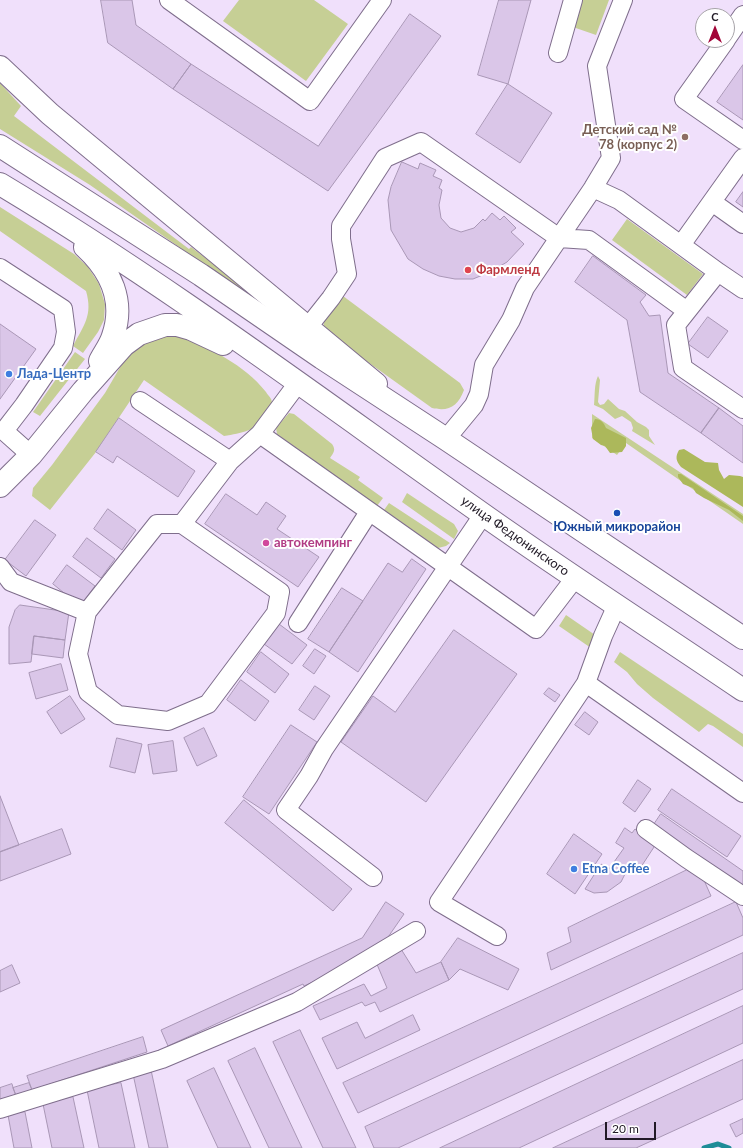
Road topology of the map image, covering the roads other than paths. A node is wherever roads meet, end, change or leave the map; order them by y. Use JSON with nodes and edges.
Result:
{"nodes":[{"id":1,"x":169,"y":0,"type":"edge"},
{"id":2,"x":382,"y":0,"type":"edge"},
{"id":3,"x":573,"y":0,"type":"edge"},
{"id":4,"x":623,"y":0,"type":"edge"},
{"id":5,"x":743,"y":15,"type":"edge"},
{"id":6,"x":735,"y":26,"type":"edge"},
{"id":7,"x":720,"y":48,"type":"edge"},
{"id":8,"x":558,"y":53,"type":"dead end"},
{"id":9,"x":0,"y":67,"type":"edge"},
{"id":10,"x":743,"y":140,"type":"edge"},
{"id":11,"x":0,"y":146,"type":"edge"},
{"id":12,"x":743,"y":158,"type":"edge"},
{"id":13,"x":0,"y":184,"type":"edge"},
{"id":14,"x":593,"y":188,"type":"junction"},
{"id":15,"x":712,"y":202,"type":"junction"},
{"id":16,"x":52,"y":216,"type":"junction"},
{"id":17,"x":743,"y":224,"type":"edge"},
{"id":18,"x":558,"y":238,"type":"junction"},
{"id":19,"x":681,"y":245,"type":"junction"},
{"id":20,"x":0,"y":268,"type":"edge"},
{"id":21,"x":718,"y":272,"type":"junction"},
{"id":22,"x":743,"y":289,"type":"edge"},
{"id":23,"x":687,"y":311,"type":"junction"},
{"id":24,"x":308,"y":327,"type":"junction"},
{"id":25,"x":294,"y":380,"type":"junction"},
{"id":26,"x":83,"y":391,"type":"junction"},
{"id":27,"x":140,"y":401,"type":"dead end"},
{"id":28,"x":743,"y":408,"type":"edge"},
{"id":29,"x":423,"y":424,"type":"junction"},
{"id":30,"x":260,"y":434,"type":"junction"},
{"id":31,"x":446,"y":439,"type":"junction"},
{"id":32,"x":31,"y":455,"type":"junction"},
{"id":33,"x":230,"y":461,"type":"junction"},
{"id":34,"x":0,"y":486,"type":"edge"},
{"id":35,"x":369,"y":512,"type":"junction"},
{"id":36,"x":483,"y":515,"type":"junction"},
{"id":37,"x":182,"y":524,"type":"junction"},
{"id":38,"x":0,"y":567,"type":"edge"},
{"id":39,"x":447,"y":567,"type":"junction"},
{"id":40,"x":575,"y":578,"type":"junction"},
{"id":41,"x":617,"y":605,"type":"junction"},
{"id":42,"x":87,"y":612,"type":"junction"},
{"id":43,"x":298,"y":623,"type":"dead end"},
{"id":44,"x":743,"y":638,"type":"edge"},
{"id":45,"x":586,"y":683,"type":"junction"},
{"id":46,"x":743,"y":690,"type":"edge"},
{"id":47,"x":743,"y":793,"type":"edge"},
{"id":48,"x":646,"y":829,"type":"dead end"},
{"id":49,"x":373,"y":877,"type":"dead end"},
{"id":50,"x":743,"y":896,"type":"edge"},
{"id":51,"x":416,"y":931,"type":"dead end"},
{"id":52,"x":497,"y":936,"type":"dead end"},
{"id":53,"x":0,"y":1109,"type":"edge"}],
"edges":[{"from":1,"to":2,"type":"lane"},
{"from":3,"to":8,"type":"lane"},
{"from":4,"to":14,"type":"lane"},
{"from":5,"to":6,"type":"lane"},
{"from":7,"to":10,"type":"lane"},
{"from":9,"to":24,"type":"main road"},
{"from":11,"to":29,"type":"main road"},
{"from":12,"to":15,"type":"lane"},
{"from":13,"to":16,"type":"main road"},
{"from":14,"to":18,"type":"lane"},
{"from":14,"to":19,"type":"lane"},
{"from":15,"to":17,"type":"lane"},
{"from":15,"to":19,"type":"lane"},
{"from":16,"to":25,"type":"main road"},
{"from":16,"to":26,"type":"main road"},
{"from":18,"to":23,"type":"lane"},
{"from":18,"to":24,"type":"lane"},
{"from":18,"to":31,"type":"lane"},
{"from":19,"to":21,"type":"lane"},
{"from":20,"to":32,"type":"lane"},
{"from":21,"to":22,"type":"lane"},
{"from":21,"to":23,"type":"lane"},
{"from":23,"to":28,"type":"lane"},
{"from":24,"to":29,"type":"main road"},
{"from":25,"to":26,"type":"main road"},
{"from":25,"to":30,"type":"lane"},
{"from":25,"to":36,"type":"main road","name":"улица Федюнинского"},
{"from":26,"to":32,"type":"main road"},
{"from":27,"to":33,"type":"lane"},
{"from":29,"to":31,"type":"main road"},
{"from":30,"to":33,"type":"lane"},
{"from":30,"to":35,"type":"lane"},
{"from":31,"to":44,"type":"main road"},
{"from":32,"to":34,"type":"main road"},
{"from":33,"to":37,"type":"lane"},
{"from":35,"to":39,"type":"lane"},
{"from":35,"to":43,"type":"lane"},
{"from":36,"to":39,"type":"lane"},
{"from":36,"to":40,"type":"main road","name":"улица Федюнинского"},
{"from":37,"to":42,"type":"lane"},
{"from":37,"to":42,"type":"lane"},
{"from":38,"to":42,"type":"lane"},
{"from":39,"to":40,"type":"lane"},
{"from":39,"to":49,"type":"lane"},
{"from":40,"to":41,"type":"main road","name":"улица Федюнинского"},
{"from":41,"to":45,"type":"lane"},
{"from":41,"to":46,"type":"main road","name":"улица Федюнинского"},
{"from":45,"to":47,"type":"lane"},
{"from":45,"to":52,"type":"lane"},
{"from":48,"to":50,"type":"lane"},
{"from":51,"to":53,"type":"lane"}]}
